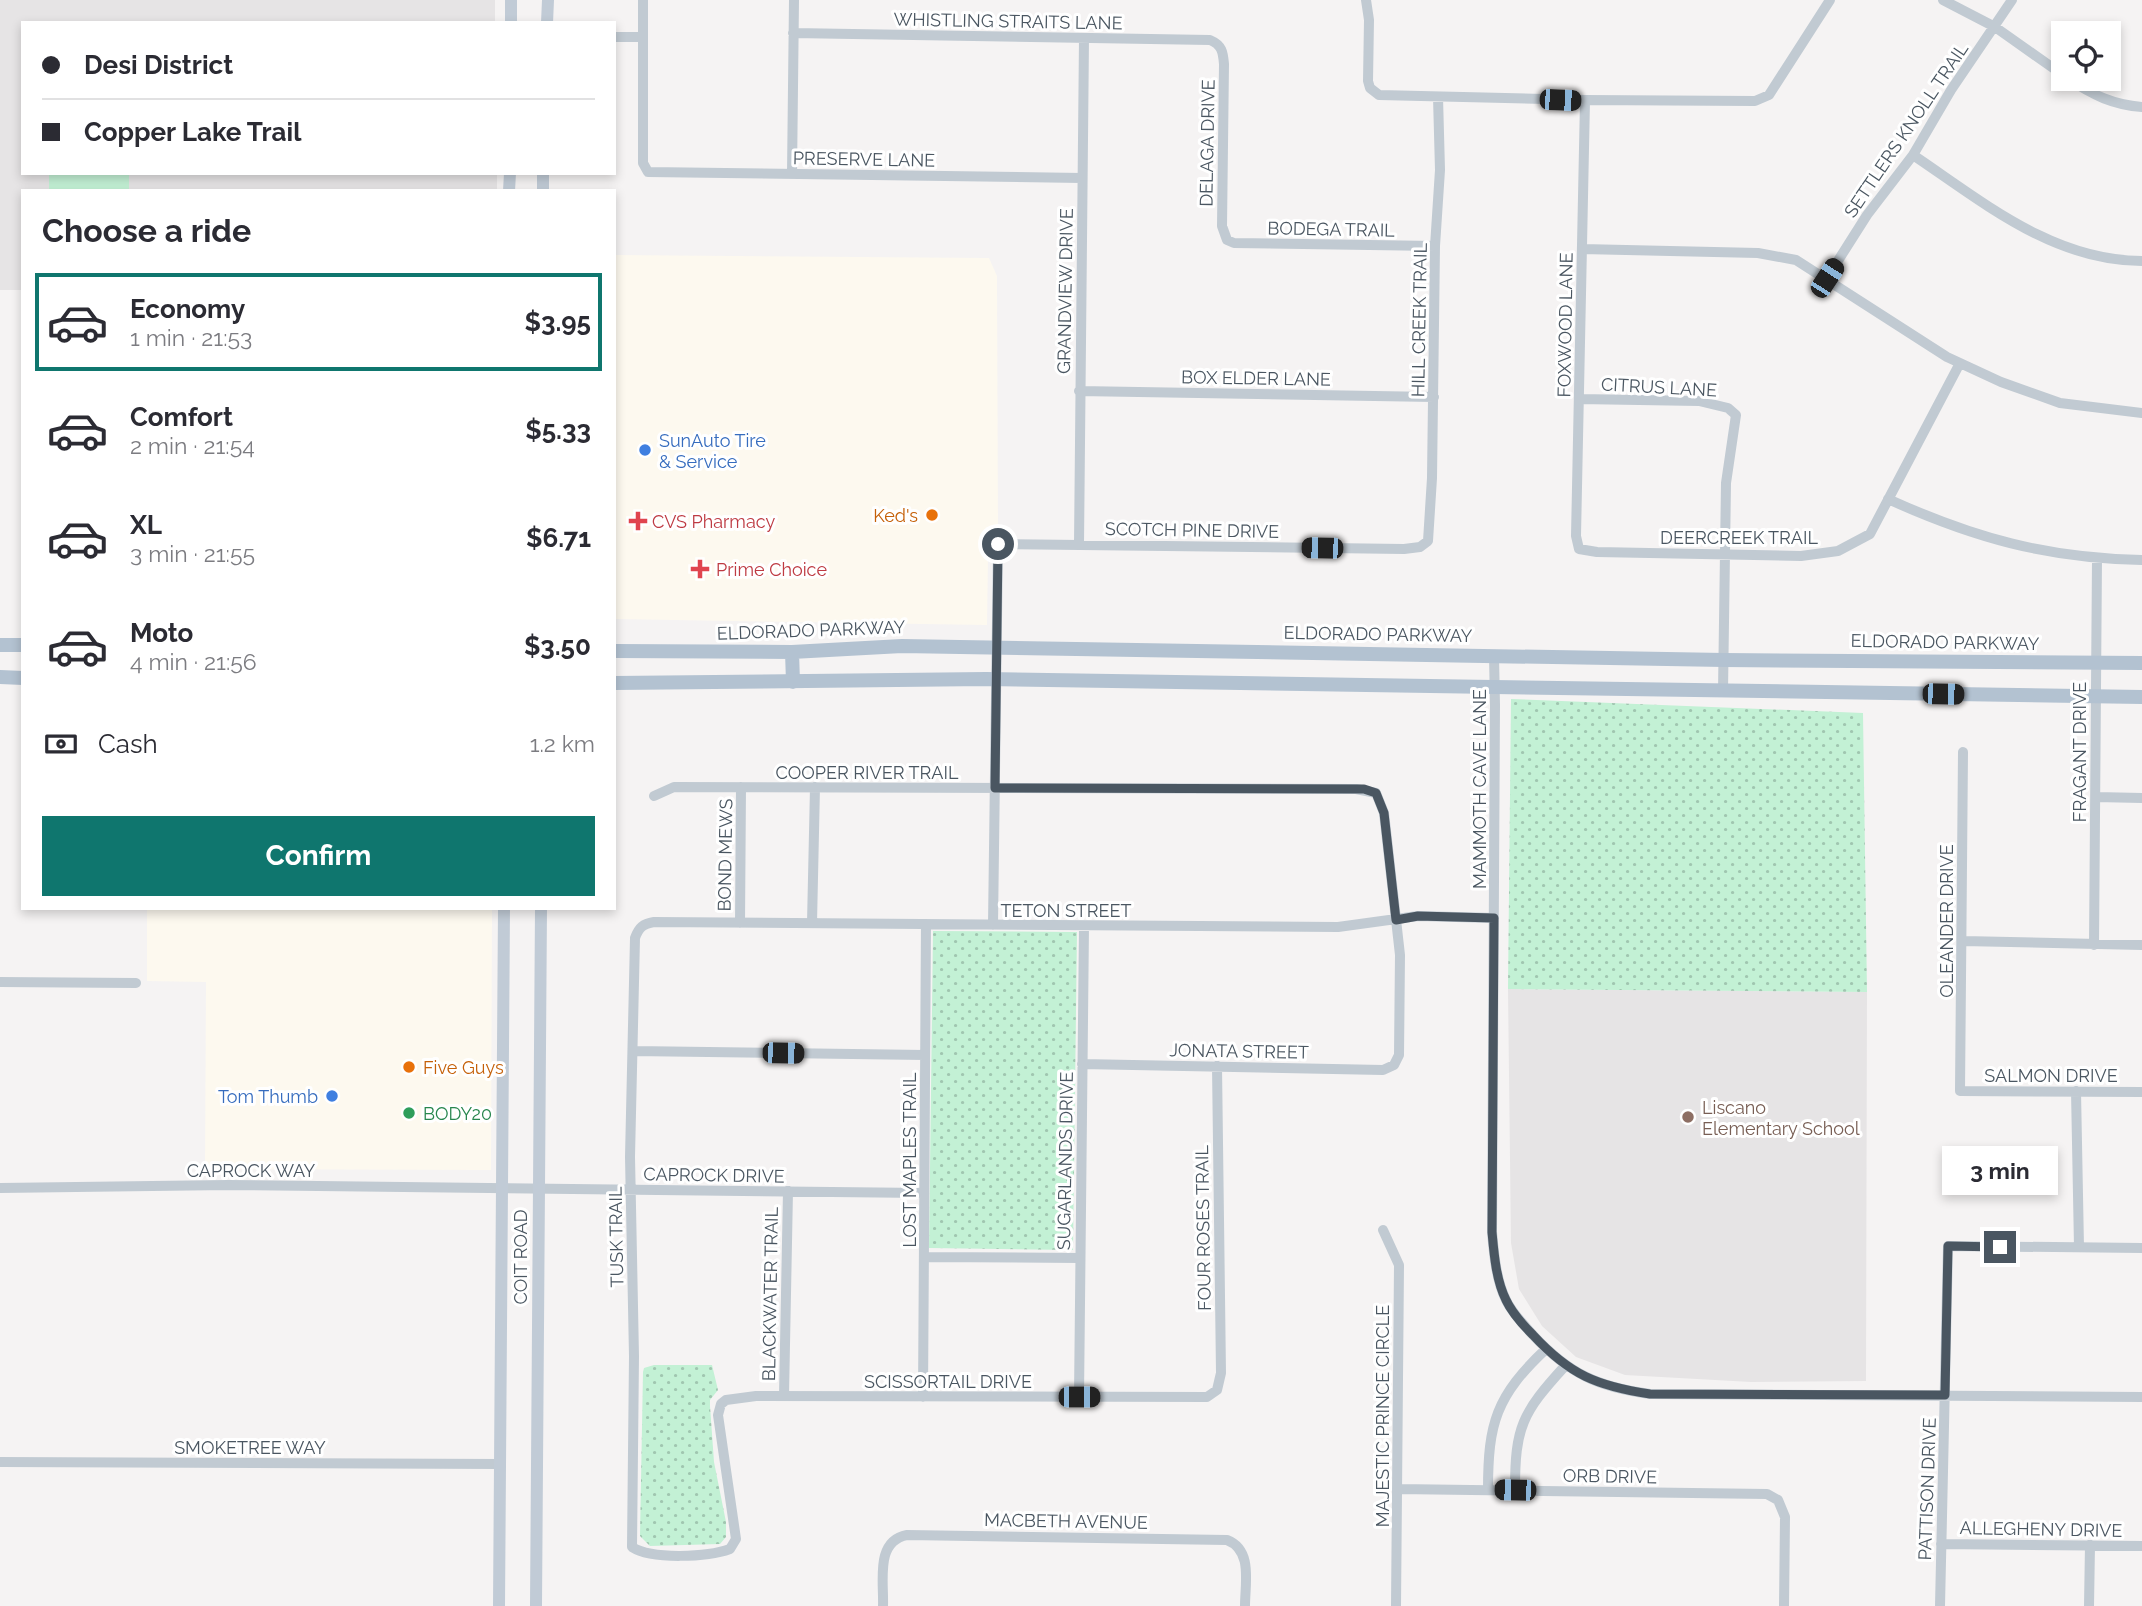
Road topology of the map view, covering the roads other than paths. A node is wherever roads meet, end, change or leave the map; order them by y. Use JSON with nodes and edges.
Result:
{"nodes":[{"id":1,"x":511,"y":0,"type":"edge"},
{"id":2,"x":548,"y":0,"type":"edge"},
{"id":3,"x":642,"y":0,"type":"edge"},
{"id":4,"x":794,"y":0,"type":"edge"},
{"id":5,"x":1366,"y":0,"type":"edge"},
{"id":6,"x":1830,"y":0,"type":"edge"},
{"id":7,"x":1943,"y":0,"type":"edge"},
{"id":8,"x":2012,"y":0,"type":"edge"},
{"id":9,"x":511,"y":21,"type":"edge"},
{"id":10,"x":547,"y":21,"type":"edge"},
{"id":11,"x":1995,"y":27,"type":"junction"},
{"id":12,"x":793,"y":33,"type":"junction"},
{"id":13,"x":616,"y":37,"type":"edge"},
{"id":14,"x":642,"y":37,"type":"junction"},
{"id":15,"x":1084,"y":38,"type":"junction"},
{"id":16,"x":1220,"y":46,"type":"joint"},
{"id":17,"x":2051,"y":67,"type":"edge"},
{"id":18,"x":2088,"y":91,"type":"edge"},
{"id":19,"x":1438,"y":97,"type":"junction"},
{"id":20,"x":1585,"y":100,"type":"junction"},
{"id":21,"x":2142,"y":107,"type":"edge"},
{"id":22,"x":1913,"y":155,"type":"junction"},
{"id":23,"x":792,"y":174,"type":"junction"},
{"id":24,"x":1082,"y":178,"type":"junction"},
{"id":25,"x":1227,"y":240,"type":"joint"},
{"id":26,"x":1435,"y":246,"type":"junction"},
{"id":27,"x":1582,"y":249,"type":"junction"},
{"id":28,"x":2142,"y":261,"type":"edge"},
{"id":29,"x":1827,"y":278,"type":"junction"},
{"id":30,"x":1960,"y":363,"type":"junction"},
{"id":31,"x":1079,"y":391,"type":"junction"},
{"id":32,"x":1434,"y":397,"type":"junction"},
{"id":33,"x":1579,"y":399,"type":"junction"},
{"id":34,"x":2142,"y":413,"type":"edge"},
{"id":35,"x":1888,"y":499,"type":"junction"},
{"id":36,"x":1079,"y":544,"type":"junction"},
{"id":37,"x":1426,"y":544,"type":"joint"},
{"id":38,"x":1579,"y":549,"type":"joint"},
{"id":39,"x":1726,"y":554,"type":"junction"},
{"id":40,"x":2097,"y":559,"type":"junction"},
{"id":41,"x":2142,"y":560,"type":"edge"},
{"id":42,"x":0,"y":645,"type":"edge"},
{"id":43,"x":21,"y":645,"type":"edge"},
{"id":44,"x":998,"y":647,"type":"junction"},
{"id":45,"x":616,"y":652,"type":"edge"},
{"id":46,"x":792,"y":652,"type":"junction"},
{"id":47,"x":1493,"y":656,"type":"junction"},
{"id":48,"x":1724,"y":660,"type":"junction"},
{"id":49,"x":2096,"y":663,"type":"junction"},
{"id":50,"x":2142,"y":663,"type":"edge"},
{"id":51,"x":0,"y":677,"type":"edge"},
{"id":52,"x":21,"y":678,"type":"edge"},
{"id":53,"x":997,"y":680,"type":"junction"},
{"id":54,"x":793,"y":682,"type":"junction"},
{"id":55,"x":616,"y":683,"type":"edge"},
{"id":56,"x":1495,"y":687,"type":"junction"},
{"id":57,"x":1723,"y":691,"type":"junction"},
{"id":58,"x":2095,"y":696,"type":"junction"},
{"id":59,"x":2142,"y":697,"type":"edge"},
{"id":60,"x":1963,"y":752,"type":"dead end"},
{"id":61,"x":741,"y":787,"type":"junction"},
{"id":62,"x":815,"y":787,"type":"junction"},
{"id":63,"x":995,"y":788,"type":"junction"},
{"id":64,"x":654,"y":796,"type":"dead end"},
{"id":65,"x":2096,"y":797,"type":"junction"},
{"id":66,"x":2142,"y":797,"type":"edge"},
{"id":67,"x":505,"y":910,"type":"edge"},
{"id":68,"x":541,"y":910,"type":"edge"},
{"id":69,"x":1494,"y":918,"type":"junction"},
{"id":70,"x":1396,"y":920,"type":"junction"},
{"id":71,"x":740,"y":923,"type":"junction"},
{"id":72,"x":811,"y":923,"type":"junction"},
{"id":73,"x":926,"y":924,"type":"junction"},
{"id":74,"x":993,"y":925,"type":"junction"},
{"id":75,"x":1084,"y":926,"type":"junction"},
{"id":76,"x":639,"y":928,"type":"joint"},
{"id":77,"x":1963,"y":941,"type":"junction"},
{"id":78,"x":2094,"y":944,"type":"junction"},
{"id":79,"x":2142,"y":945,"type":"edge"},
{"id":80,"x":0,"y":982,"type":"edge"},
{"id":81,"x":136,"y":983,"type":"dead end"},
{"id":82,"x":633,"y":1051,"type":"junction"},
{"id":83,"x":925,"y":1055,"type":"junction"},
{"id":84,"x":1082,"y":1065,"type":"junction"},
{"id":85,"x":1217,"y":1066,"type":"junction"},
{"id":86,"x":1960,"y":1091,"type":"joint"},
{"id":87,"x":2076,"y":1091,"type":"junction"},
{"id":88,"x":2142,"y":1091,"type":"edge"},
{"id":89,"x":0,"y":1188,"type":"edge"},
{"id":90,"x":502,"y":1188,"type":"junction"},
{"id":91,"x":538,"y":1188,"type":"junction"},
{"id":92,"x":631,"y":1189,"type":"junction"},
{"id":93,"x":788,"y":1191,"type":"junction"},
{"id":94,"x":925,"y":1193,"type":"junction"},
{"id":95,"x":1383,"y":1230,"type":"dead end"},
{"id":96,"x":2079,"y":1247,"type":"junction"},
{"id":97,"x":2142,"y":1248,"type":"edge"},
{"id":98,"x":924,"y":1256,"type":"junction"},
{"id":99,"x":1080,"y":1258,"type":"junction"},
{"id":100,"x":1546,"y":1349,"type":"junction"},
{"id":101,"x":1565,"y":1366,"type":"junction"},
{"id":102,"x":1217,"y":1390,"type":"joint"},
{"id":103,"x":1945,"y":1395,"type":"junction"},
{"id":104,"x":784,"y":1396,"type":"junction"},
{"id":105,"x":923,"y":1397,"type":"junction"},
{"id":106,"x":1079,"y":1397,"type":"junction"},
{"id":107,"x":2142,"y":1397,"type":"edge"},
{"id":108,"x":0,"y":1462,"type":"edge"},
{"id":109,"x":500,"y":1464,"type":"junction"},
{"id":110,"x":1398,"y":1489,"type":"junction"},
{"id":111,"x":1488,"y":1490,"type":"junction"},
{"id":112,"x":1515,"y":1490,"type":"junction"},
{"id":113,"x":1941,"y":1544,"type":"junction"},
{"id":114,"x":2090,"y":1545,"type":"junction"},
{"id":115,"x":2142,"y":1546,"type":"edge"},
{"id":116,"x":730,"y":1549,"type":"joint"},
{"id":117,"x":499,"y":1606,"type":"edge"},
{"id":118,"x":536,"y":1606,"type":"edge"},
{"id":119,"x":883,"y":1606,"type":"edge"},
{"id":120,"x":1245,"y":1606,"type":"edge"},
{"id":121,"x":1396,"y":1606,"type":"edge"},
{"id":122,"x":1784,"y":1606,"type":"edge"},
{"id":123,"x":1940,"y":1606,"type":"edge"},
{"id":124,"x":2089,"y":1606,"type":"edge"}],
"edges":[{"from":1,"to":9,"type":"main road"},
{"from":2,"to":10,"type":"main road"},
{"from":3,"to":14,"type":"street"},
{"from":4,"to":12,"type":"street"},
{"from":5,"to":19,"type":"street"},
{"from":6,"to":20,"type":"street"},
{"from":7,"to":11,"type":"street"},
{"from":8,"to":11,"type":"street","name":"SETTLERS KNOLL TRAIL"},
{"from":11,"to":17,"type":"street"},
{"from":11,"to":22,"type":"street","name":"SETTLERS KNOLL TRAIL"},
{"from":12,"to":15,"type":"street","name":"WHISTLING STRAITS LANE"},
{"from":12,"to":23,"type":"street"},
{"from":13,"to":14,"type":"street"},
{"from":14,"to":23,"type":"street","name":"PRESERVE LANE"},
{"from":15,"to":16,"type":"street","name":"WHISTLING STRAITS LANE"},
{"from":15,"to":24,"type":"street","name":"GRANDVIEW DRIVE"},
{"from":16,"to":25,"type":"street","name":"DELAGA DRIVE"},
{"from":18,"to":21,"type":"street"},
{"from":19,"to":20,"type":"street"},
{"from":19,"to":26,"type":"street","name":"HILL CREEK TRAIL"},
{"from":20,"to":27,"type":"street","name":"FOXWOOD LANE"},
{"from":22,"to":28,"type":"street"},
{"from":22,"to":29,"type":"street","name":"SETTLERS KNOLL TRAIL"},
{"from":23,"to":24,"type":"street","name":"PRESERVE LANE"},
{"from":24,"to":31,"type":"street","name":"GRANDVIEW DRIVE"},
{"from":25,"to":26,"type":"street","name":"BODEGA TRAIL"},
{"from":26,"to":32,"type":"street","name":"HILL CREEK TRAIL"},
{"from":27,"to":29,"type":"street"},
{"from":27,"to":33,"type":"street","name":"FOXWOOD LANE"},
{"from":29,"to":30,"type":"street"},
{"from":30,"to":34,"type":"street"},
{"from":30,"to":35,"type":"street","name":"DEERCREEK TRAIL"},
{"from":31,"to":32,"type":"street","name":"BOX ELDER LANE"},
{"from":31,"to":36,"type":"street","name":"GRANDVIEW DRIVE"},
{"from":32,"to":37,"type":"street","name":"HILL CREEK TRAIL"},
{"from":33,"to":38,"type":"street","name":"FOXWOOD LANE"},
{"from":33,"to":39,"type":"street","name":"CITRUS LANE"},
{"from":35,"to":39,"type":"street","name":"DEERCREEK TRAIL"},
{"from":35,"to":40,"type":"street"},
{"from":36,"to":37,"type":"street","name":"SCOTCH PINE DRIVE"},
{"from":36,"to":44,"type":"street","name":"SCOTCH PINE DRIVE"},
{"from":38,"to":39,"type":"street","name":"DEERCREEK TRAIL"},
{"from":39,"to":48,"type":"street"},
{"from":40,"to":41,"type":"street"},
{"from":40,"to":49,"type":"street","name":"FRAGANT DRIVE"},
{"from":42,"to":43,"type":"main road"},
{"from":44,"to":46,"type":"main road","name":"ELDORADO PARKWAY"},
{"from":44,"to":47,"type":"main road","name":"ELDORADO PARKWAY"},
{"from":44,"to":53,"type":"street"},
{"from":45,"to":46,"type":"main road","name":"ELDORADO PARKWAY"},
{"from":46,"to":54,"type":"main road"},
{"from":47,"to":48,"type":"main road","name":"ELDORADO PARKWAY"},
{"from":47,"to":56,"type":"street","name":"MAMMOTH CAVE LANE"},
{"from":48,"to":49,"type":"main road","name":"ELDORADO PARKWAY"},
{"from":48,"to":57,"type":"street"},
{"from":49,"to":50,"type":"main road","name":"ELDORADO PARKWAY"},
{"from":49,"to":58,"type":"street","name":"FRAGANT DRIVE"},
{"from":51,"to":52,"type":"main road"},
{"from":53,"to":54,"type":"main road"},
{"from":53,"to":56,"type":"main road"},
{"from":53,"to":63,"type":"street"},
{"from":54,"to":55,"type":"main road"},
{"from":56,"to":57,"type":"main road"},
{"from":56,"to":69,"type":"street","name":"MAMMOTH CAVE LANE"},
{"from":57,"to":58,"type":"main road"},
{"from":58,"to":59,"type":"main road"},
{"from":58,"to":65,"type":"street","name":"FRAGANT DRIVE"},
{"from":60,"to":77,"type":"street","name":"OLEANDER DRIVE"},
{"from":61,"to":62,"type":"street","name":"COOPER RIVER TRAIL"},
{"from":61,"to":64,"type":"street","name":"COOPER RIVER TRAIL"},
{"from":61,"to":71,"type":"street","name":"BOND MEWS"},
{"from":62,"to":63,"type":"street","name":"COOPER RIVER TRAIL"},
{"from":62,"to":72,"type":"street"},
{"from":63,"to":70,"type":"street","name":"COOPER RIVER TRAIL"},
{"from":63,"to":74,"type":"street"},
{"from":65,"to":66,"type":"street"},
{"from":65,"to":78,"type":"street","name":"FRAGANT DRIVE"},
{"from":67,"to":90,"type":"main road","name":"COIT ROAD"},
{"from":68,"to":91,"type":"main road","name":"COIT ROAD"},
{"from":69,"to":70,"type":"street","name":"TETON STREET"},
{"from":69,"to":100,"type":"street","name":"MAMMOTH CAVE LANE"},
{"from":70,"to":75,"type":"street","name":"TETON STREET"},
{"from":70,"to":85,"type":"street","name":"JONATA STREET"},
{"from":71,"to":72,"type":"street","name":"TETON STREET"},
{"from":71,"to":76,"type":"street","name":"TETON STREET"},
{"from":72,"to":73,"type":"street","name":"TETON STREET"},
{"from":73,"to":74,"type":"street","name":"TETON STREET"},
{"from":73,"to":83,"type":"street","name":"LOST MAPLES TRAIL"},
{"from":74,"to":75,"type":"street","name":"TETON STREET"},
{"from":75,"to":84,"type":"street","name":"SUGARLANDS DRIVE"},
{"from":76,"to":82,"type":"street","name":"TUSK TRAIL"},
{"from":77,"to":78,"type":"street"},
{"from":77,"to":86,"type":"street","name":"OLEANDER DRIVE"},
{"from":78,"to":79,"type":"street"},
{"from":80,"to":81,"type":"street"},
{"from":82,"to":83,"type":"street"},
{"from":82,"to":92,"type":"street","name":"TUSK TRAIL"},
{"from":83,"to":94,"type":"street","name":"LOST MAPLES TRAIL"},
{"from":84,"to":85,"type":"street","name":"JONATA STREET"},
{"from":84,"to":99,"type":"street","name":"SUGARLANDS DRIVE"},
{"from":85,"to":102,"type":"street","name":"FOUR ROSES TRAIL"},
{"from":86,"to":87,"type":"street","name":"SALMON DRIVE"},
{"from":87,"to":88,"type":"street","name":"SALMON DRIVE"},
{"from":87,"to":96,"type":"street"},
{"from":89,"to":90,"type":"street","name":"CAPROCK WAY"},
{"from":90,"to":91,"type":"street","name":"CAPROCK DRIVE"},
{"from":90,"to":109,"type":"main road","name":"COIT ROAD"},
{"from":91,"to":92,"type":"street","name":"CAPROCK DRIVE"},
{"from":91,"to":118,"type":"main road","name":"COIT ROAD"},
{"from":92,"to":93,"type":"street","name":"CAPROCK DRIVE"},
{"from":92,"to":116,"type":"street","name":"TUSK TRAIL"},
{"from":93,"to":94,"type":"street","name":"CAPROCK DRIVE"},
{"from":93,"to":104,"type":"street","name":"BLACKWATER TRAIL"},
{"from":94,"to":98,"type":"street","name":"LOST MAPLES TRAIL"},
{"from":95,"to":110,"type":"street","name":"MAJESTIC PRINCE CIRCLE"},
{"from":96,"to":97,"type":"street"},
{"from":96,"to":103,"type":"street","name":"PATTISON DRIVE"},
{"from":98,"to":99,"type":"street"},
{"from":98,"to":105,"type":"street","name":"LOST MAPLES TRAIL"},
{"from":99,"to":106,"type":"street","name":"SUGARLANDS DRIVE"},
{"from":100,"to":101,"type":"street","name":"MAMMOTH CAVE LANE"},
{"from":100,"to":111,"type":"street"},
{"from":101,"to":103,"type":"street","name":"MAMMOTH CAVE LANE"},
{"from":101,"to":112,"type":"street"},
{"from":102,"to":106,"type":"street","name":"SCISSORTAIL DRIVE"},
{"from":103,"to":107,"type":"street","name":"MAMMOTH CAVE LANE"},
{"from":103,"to":113,"type":"street","name":"PATTISON DRIVE"},
{"from":104,"to":105,"type":"street","name":"SCISSORTAIL DRIVE"},
{"from":104,"to":116,"type":"street","name":"SCISSORTAIL DRIVE"},
{"from":105,"to":106,"type":"street","name":"SCISSORTAIL DRIVE"},
{"from":108,"to":109,"type":"street","name":"SMOKETREE WAY"},
{"from":109,"to":117,"type":"main road","name":"COIT ROAD"},
{"from":110,"to":111,"type":"street","name":"ORB DRIVE"},
{"from":110,"to":121,"type":"street","name":"MAJESTIC PRINCE CIRCLE"},
{"from":111,"to":112,"type":"street","name":"ORB DRIVE"},
{"from":112,"to":122,"type":"street","name":"ORB DRIVE"},
{"from":113,"to":114,"type":"street","name":"ALLEGHENY DRIVE"},
{"from":113,"to":123,"type":"street","name":"PATTISON DRIVE"},
{"from":114,"to":115,"type":"street","name":"ALLEGHENY DRIVE"},
{"from":114,"to":124,"type":"street"},
{"from":119,"to":120,"type":"street","name":"MACBETH AVENUE"}]}
